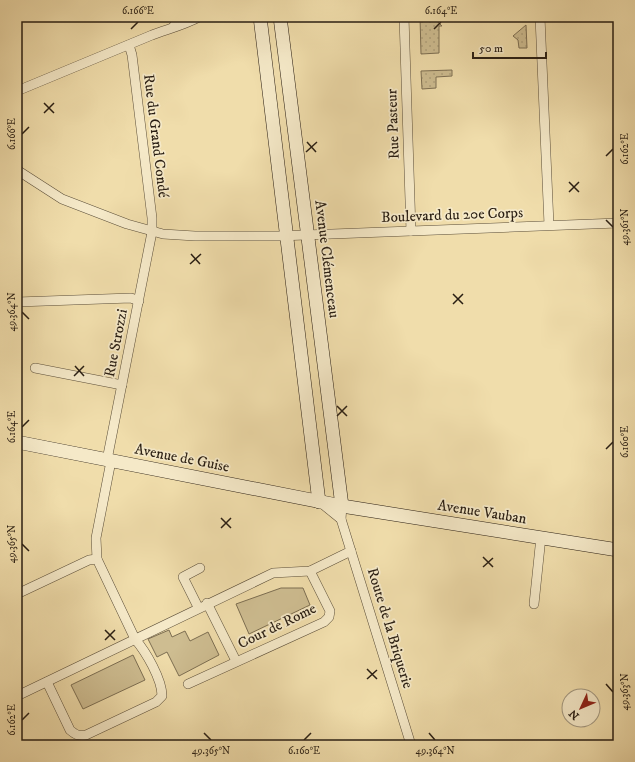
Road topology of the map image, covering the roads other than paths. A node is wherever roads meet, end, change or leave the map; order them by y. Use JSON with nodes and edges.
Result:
{"nodes":[{"id":1,"x":179,"y":17,"type":"edge"},
{"id":2,"x":199,"y":17,"type":"edge"},
{"id":3,"x":280,"y":17,"type":"edge"},
{"id":4,"x":404,"y":17,"type":"edge"},
{"id":5,"x":540,"y":17,"type":"edge"},
{"id":6,"x":258,"y":21,"type":"edge"},
{"id":7,"x":174,"y":26,"type":"junction"},
{"id":8,"x":128,"y":45,"type":"junction"},
{"id":9,"x":17,"y":91,"type":"edge"},
{"id":10,"x":17,"y":170,"type":"edge"},
{"id":11,"x":618,"y":223,"type":"edge"},
{"id":12,"x":549,"y":226,"type":"junction"},
{"id":13,"x":411,"y":231,"type":"junction"},
{"id":14,"x":152,"y":232,"type":"junction"},
{"id":15,"x":308,"y":235,"type":"junction"},
{"id":16,"x":287,"y":236,"type":"junction"},
{"id":17,"x":139,"y":301,"type":"junction"},
{"id":18,"x":17,"y":302,"type":"edge"},
{"id":19,"x":35,"y":368,"type":"dead end"},
{"id":20,"x":122,"y":385,"type":"junction"},
{"id":21,"x":17,"y":442,"type":"edge"},
{"id":22,"x":109,"y":460,"type":"junction"},
{"id":23,"x":319,"y":502,"type":"junction"},
{"id":24,"x":342,"y":506,"type":"junction"},
{"id":25,"x":341,"y":519,"type":"junction"},
{"id":26,"x":541,"y":538,"type":"junction"},
{"id":27,"x":618,"y":550,"type":"edge"},
{"id":28,"x":351,"y":551,"type":"junction"},
{"id":29,"x":97,"y":559,"type":"junction"},
{"id":30,"x":200,"y":568,"type":"dead end"},
{"id":31,"x":310,"y":571,"type":"junction"},
{"id":32,"x":17,"y":594,"type":"edge"},
{"id":33,"x":207,"y":603,"type":"junction"},
{"id":34,"x":534,"y":604,"type":"dead end"},
{"id":35,"x":198,"y":607,"type":"junction"},
{"id":36,"x":135,"y":639,"type":"junction"},
{"id":37,"x":236,"y":661,"type":"junction"},
{"id":38,"x":47,"y":682,"type":"junction"},
{"id":39,"x":188,"y":684,"type":"dead end"},
{"id":40,"x":17,"y":696,"type":"edge"},
{"id":41,"x":411,"y":745,"type":"edge"}],
"edges":[{"from":1,"to":7,"type":"street"},
{"from":2,"to":7,"type":"street"},
{"from":3,"to":15,"type":"street","name":"Avenue Clémenceau"},
{"from":4,"to":13,"type":"street","name":"Rue Pasteur"},
{"from":5,"to":12,"type":"street"},
{"from":6,"to":16,"type":"street"},
{"from":7,"to":8,"type":"street"},
{"from":8,"to":9,"type":"street"},
{"from":8,"to":14,"type":"street","name":"Rue du Grand Condé"},
{"from":10,"to":14,"type":"street","name":"Boulevard du 20e Corps"},
{"from":11,"to":12,"type":"street","name":"Boulevard du 20e Corps"},
{"from":12,"to":13,"type":"street","name":"Boulevard du 20e Corps"},
{"from":13,"to":15,"type":"street","name":"Boulevard du 20e Corps"},
{"from":14,"to":16,"type":"street","name":"Boulevard du 20e Corps"},
{"from":14,"to":17,"type":"street","name":"Rue Strozzi"},
{"from":15,"to":16,"type":"street","name":"Boulevard du 20e Corps"},
{"from":15,"to":24,"type":"street","name":"Avenue Clémenceau"},
{"from":16,"to":23,"type":"street"},
{"from":17,"to":18,"type":"street"},
{"from":17,"to":20,"type":"street","name":"Rue Strozzi"},
{"from":19,"to":20,"type":"street"},
{"from":20,"to":22,"type":"street","name":"Rue Strozzi"},
{"from":21,"to":22,"type":"street","name":"Avenue de Guise"},
{"from":22,"to":23,"type":"street","name":"Avenue de Guise"},
{"from":22,"to":29,"type":"street","name":"Rue Strozzi"},
{"from":23,"to":24,"type":"street","name":"Avenue de Guise"},
{"from":23,"to":25,"type":"street"},
{"from":24,"to":25,"type":"street","name":"Route de la Briquerie"},
{"from":24,"to":26,"type":"street","name":"Avenue Vauban"},
{"from":25,"to":28,"type":"street","name":"Route de la Briquerie"},
{"from":26,"to":27,"type":"street","name":"Avenue Vauban"},
{"from":26,"to":34,"type":"street"},
{"from":28,"to":31,"type":"street"},
{"from":28,"to":41,"type":"street","name":"Route de la Briquerie"},
{"from":29,"to":32,"type":"street"},
{"from":29,"to":36,"type":"street"},
{"from":30,"to":35,"type":"street"},
{"from":31,"to":33,"type":"street"},
{"from":31,"to":37,"type":"street","name":"Cour de Rome"},
{"from":33,"to":35,"type":"street"},
{"from":33,"to":37,"type":"street","name":"Cour de Rome"},
{"from":35,"to":36,"type":"street"},
{"from":36,"to":38,"type":"street"},
{"from":36,"to":38,"type":"street"},
{"from":37,"to":39,"type":"street","name":"Cour de Rome"},
{"from":38,"to":40,"type":"street"}]}
